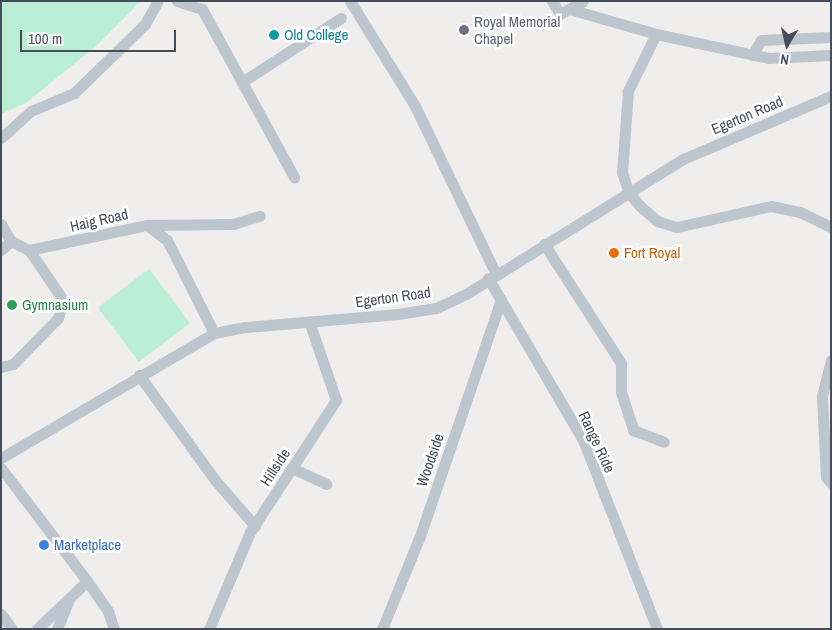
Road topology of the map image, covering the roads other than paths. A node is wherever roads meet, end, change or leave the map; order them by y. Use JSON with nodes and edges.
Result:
{"nodes":[{"id":1,"x":158,"y":1,"type":"edge"},
{"id":2,"x":177,"y":1,"type":"edge"},
{"id":3,"x":350,"y":1,"type":"edge"},
{"id":4,"x":552,"y":1,"type":"edge"},
{"id":5,"x":583,"y":1,"type":"edge"},
{"id":6,"x":564,"y":12,"type":"junction"},
{"id":7,"x":341,"y":18,"type":"dead end"},
{"id":8,"x":656,"y":34,"type":"junction"},
{"id":9,"x":831,"y":37,"type":"edge"},
{"id":10,"x":752,"y":55,"type":"junction"},
{"id":11,"x":831,"y":56,"type":"edge"},
{"id":12,"x":242,"y":82,"type":"junction"},
{"id":13,"x":831,"y":96,"type":"edge"},
{"id":14,"x":1,"y":138,"type":"edge"},
{"id":15,"x":294,"y":177,"type":"dead end"},
{"id":16,"x":629,"y":193,"type":"junction"},
{"id":17,"x":260,"y":216,"type":"dead end"},
{"id":18,"x":1,"y":224,"type":"edge"},
{"id":19,"x":147,"y":225,"type":"junction"},
{"id":20,"x":831,"y":227,"type":"edge"},
{"id":21,"x":11,"y":241,"type":"junction"},
{"id":22,"x":544,"y":244,"type":"junction"},
{"id":23,"x":1,"y":250,"type":"edge"},
{"id":24,"x":29,"y":250,"type":"junction"},
{"id":25,"x":492,"y":276,"type":"junction"},
{"id":26,"x":500,"y":299,"type":"junction"},
{"id":27,"x":309,"y":321,"type":"junction"},
{"id":28,"x":214,"y":333,"type":"junction"},
{"id":29,"x":831,"y":360,"type":"edge"},
{"id":30,"x":1,"y":367,"type":"edge"},
{"id":31,"x":139,"y":375,"type":"junction"},
{"id":32,"x":827,"y":416,"type":"edge"},
{"id":33,"x":664,"y":442,"type":"dead end"},
{"id":34,"x":1,"y":458,"type":"edge"},
{"id":35,"x":1,"y":468,"type":"edge"},
{"id":36,"x":292,"y":468,"type":"junction"},
{"id":37,"x":831,"y":483,"type":"edge"},
{"id":38,"x":326,"y":484,"type":"dead end"},
{"id":39,"x":254,"y":526,"type":"junction"},
{"id":40,"x":87,"y":581,"type":"junction"},
{"id":41,"x":68,"y":599,"type":"junction"},
{"id":42,"x":1,"y":614,"type":"edge"},
{"id":43,"x":12,"y":629,"type":"edge"},
{"id":44,"x":37,"y":629,"type":"edge"},
{"id":45,"x":57,"y":629,"type":"edge"},
{"id":46,"x":114,"y":629,"type":"edge"},
{"id":47,"x":209,"y":629,"type":"edge"},
{"id":48,"x":382,"y":629,"type":"edge"},
{"id":49,"x":657,"y":629,"type":"edge"}],
"edges":[{"from":1,"to":14,"type":"street"},
{"from":2,"to":12,"type":"street"},
{"from":3,"to":25,"type":"street","name":"Range Ride"},
{"from":4,"to":6,"type":"street"},
{"from":5,"to":6,"type":"street"},
{"from":6,"to":8,"type":"street"},
{"from":7,"to":12,"type":"street"},
{"from":8,"to":10,"type":"street"},
{"from":8,"to":16,"type":"street"},
{"from":9,"to":10,"type":"street"},
{"from":10,"to":11,"type":"street"},
{"from":12,"to":15,"type":"street"},
{"from":13,"to":16,"type":"street","name":"Egerton Road"},
{"from":16,"to":20,"type":"street"},
{"from":16,"to":22,"type":"street","name":"Egerton Road"},
{"from":17,"to":19,"type":"street"},
{"from":18,"to":21,"type":"street"},
{"from":19,"to":24,"type":"street","name":"Haig Road"},
{"from":19,"to":28,"type":"street","name":"Haig Road"},
{"from":21,"to":23,"type":"street"},
{"from":21,"to":24,"type":"street"},
{"from":22,"to":25,"type":"street","name":"Egerton Road"},
{"from":22,"to":33,"type":"street"},
{"from":24,"to":30,"type":"street"},
{"from":25,"to":26,"type":"street","name":"Range Ride"},
{"from":25,"to":27,"type":"street","name":"Egerton Road"},
{"from":26,"to":48,"type":"street","name":"Woodside"},
{"from":26,"to":49,"type":"street","name":"Range Ride"},
{"from":27,"to":28,"type":"street","name":"Egerton Road"},
{"from":27,"to":36,"type":"street","name":"Hillside"},
{"from":28,"to":31,"type":"street","name":"Egerton Road"},
{"from":29,"to":32,"type":"street"},
{"from":31,"to":34,"type":"street","name":"Egerton Road"},
{"from":31,"to":39,"type":"street"},
{"from":32,"to":37,"type":"street"},
{"from":35,"to":40,"type":"street"},
{"from":36,"to":38,"type":"street"},
{"from":36,"to":39,"type":"street","name":"Hillside"},
{"from":39,"to":47,"type":"street","name":"Hillside"},
{"from":40,"to":41,"type":"street"},
{"from":40,"to":46,"type":"street"},
{"from":41,"to":44,"type":"street"},
{"from":41,"to":45,"type":"street"},
{"from":42,"to":43,"type":"street"}]}
